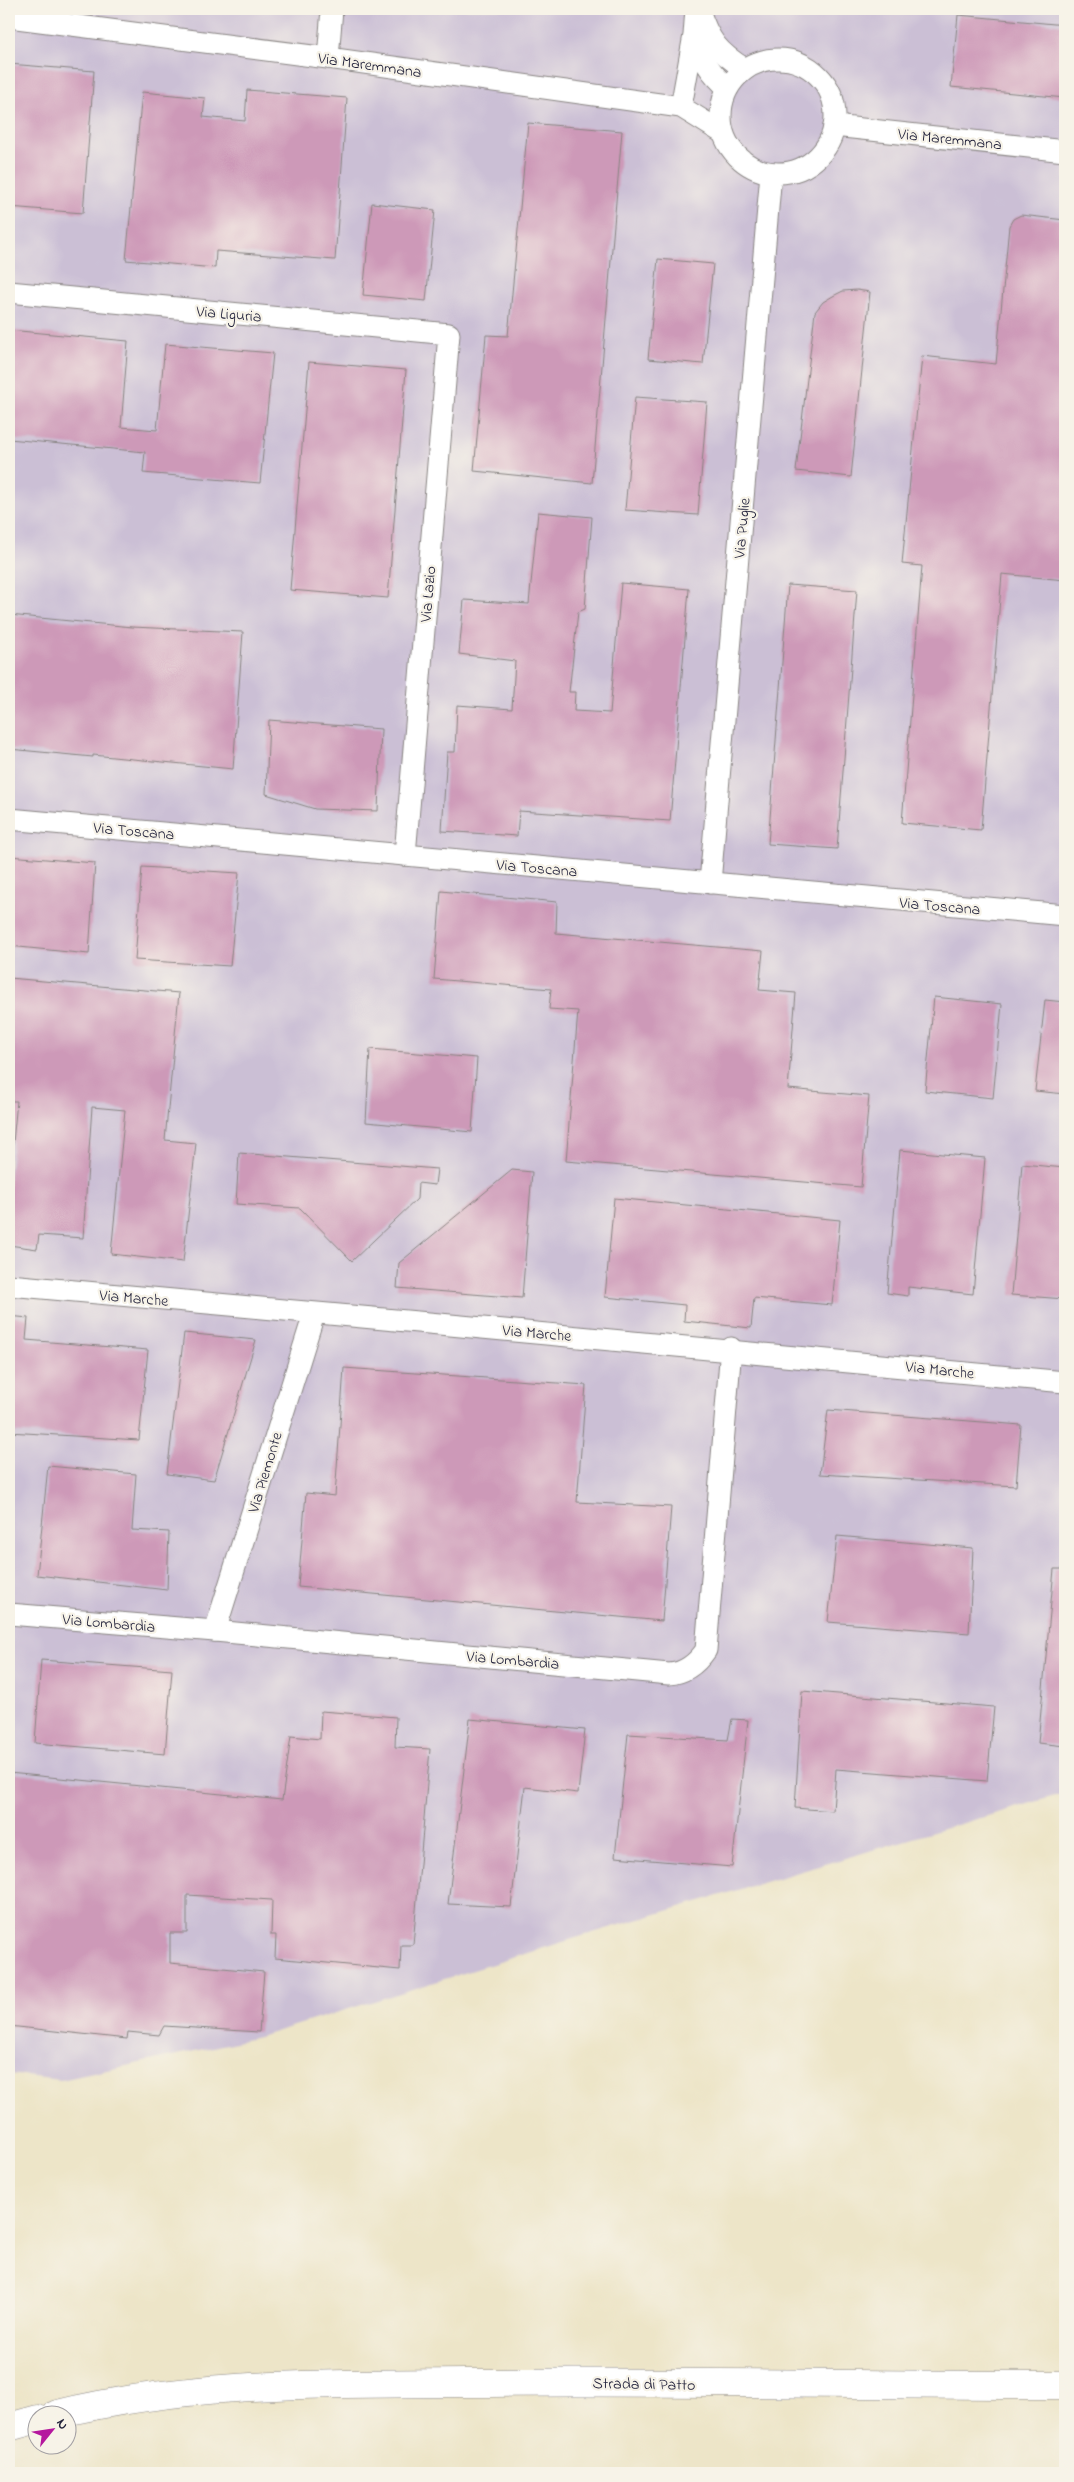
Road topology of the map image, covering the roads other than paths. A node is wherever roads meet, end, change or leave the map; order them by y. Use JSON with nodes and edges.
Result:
{"nodes":[{"id":1,"x":332,"y":9,"type":"edge"},
{"id":2,"x":698,"y":9,"type":"edge"},
{"id":3,"x":9,"y":18,"type":"edge"},
{"id":4,"x":694,"y":35,"type":"junction"},
{"id":5,"x":328,"y":58,"type":"junction"},
{"id":6,"x":745,"y":69,"type":"junction"},
{"id":7,"x":728,"y":88,"type":"junction"},
{"id":8,"x":681,"y":107,"type":"junction"},
{"id":9,"x":834,"y":126,"type":"junction"},
{"id":10,"x":723,"y":132,"type":"junction"},
{"id":11,"x":1065,"y":150,"type":"edge"},
{"id":12,"x":771,"y":173,"type":"junction"},
{"id":13,"x":9,"y":292,"type":"edge"},
{"id":14,"x":449,"y":334,"type":"joint"},
{"id":15,"x":9,"y":819,"type":"edge"},
{"id":16,"x":405,"y":855,"type":"junction"},
{"id":17,"x":710,"y":883,"type":"junction"},
{"id":18,"x":1065,"y":915,"type":"edge"},
{"id":19,"x":9,"y":1285,"type":"edge"},
{"id":20,"x":314,"y":1314,"type":"junction"},
{"id":21,"x":731,"y":1348,"type":"junction"},
{"id":22,"x":1065,"y":1382,"type":"edge"},
{"id":23,"x":9,"y":1614,"type":"edge"},
{"id":24,"x":215,"y":1631,"type":"junction"},
{"id":25,"x":1065,"y":2385,"type":"edge"},
{"id":26,"x":78,"y":2410,"type":"edge"},
{"id":27,"x":28,"y":2421,"type":"edge"},
{"id":28,"x":9,"y":2426,"type":"edge"}],
"edges":[{"from":1,"to":5,"type":"street"},
{"from":2,"to":4,"type":"street"},
{"from":2,"to":6,"type":"street"},
{"from":3,"to":5,"type":"street","name":"Via Maremmana"},
{"from":4,"to":7,"type":"street"},
{"from":4,"to":8,"type":"street"},
{"from":5,"to":8,"type":"street","name":"Via Maremmana"},
{"from":6,"to":7,"type":"street"},
{"from":6,"to":9,"type":"street"},
{"from":7,"to":10,"type":"street"},
{"from":8,"to":10,"type":"street","name":"Via Maremmana"},
{"from":9,"to":11,"type":"street","name":"Via Maremmana"},
{"from":9,"to":12,"type":"street"},
{"from":10,"to":12,"type":"street"},
{"from":12,"to":17,"type":"street","name":"Via Puglie"},
{"from":13,"to":14,"type":"street","name":"Via Liguria"},
{"from":14,"to":16,"type":"street","name":"Via Lazio"},
{"from":15,"to":16,"type":"street","name":"Via Toscana"},
{"from":16,"to":17,"type":"street","name":"Via Toscana"},
{"from":17,"to":18,"type":"street","name":"Via Toscana"},
{"from":19,"to":20,"type":"street","name":"Via Marche"},
{"from":20,"to":21,"type":"street","name":"Via Marche"},
{"from":20,"to":24,"type":"street","name":"Via Piemonte"},
{"from":21,"to":22,"type":"street","name":"Via Marche"},
{"from":21,"to":24,"type":"street","name":"Via Lombardia"},
{"from":23,"to":24,"type":"street","name":"Via Lombardia"},
{"from":25,"to":26,"type":"main road","name":"Strada di Patto"},
{"from":27,"to":28,"type":"main road"}]}
